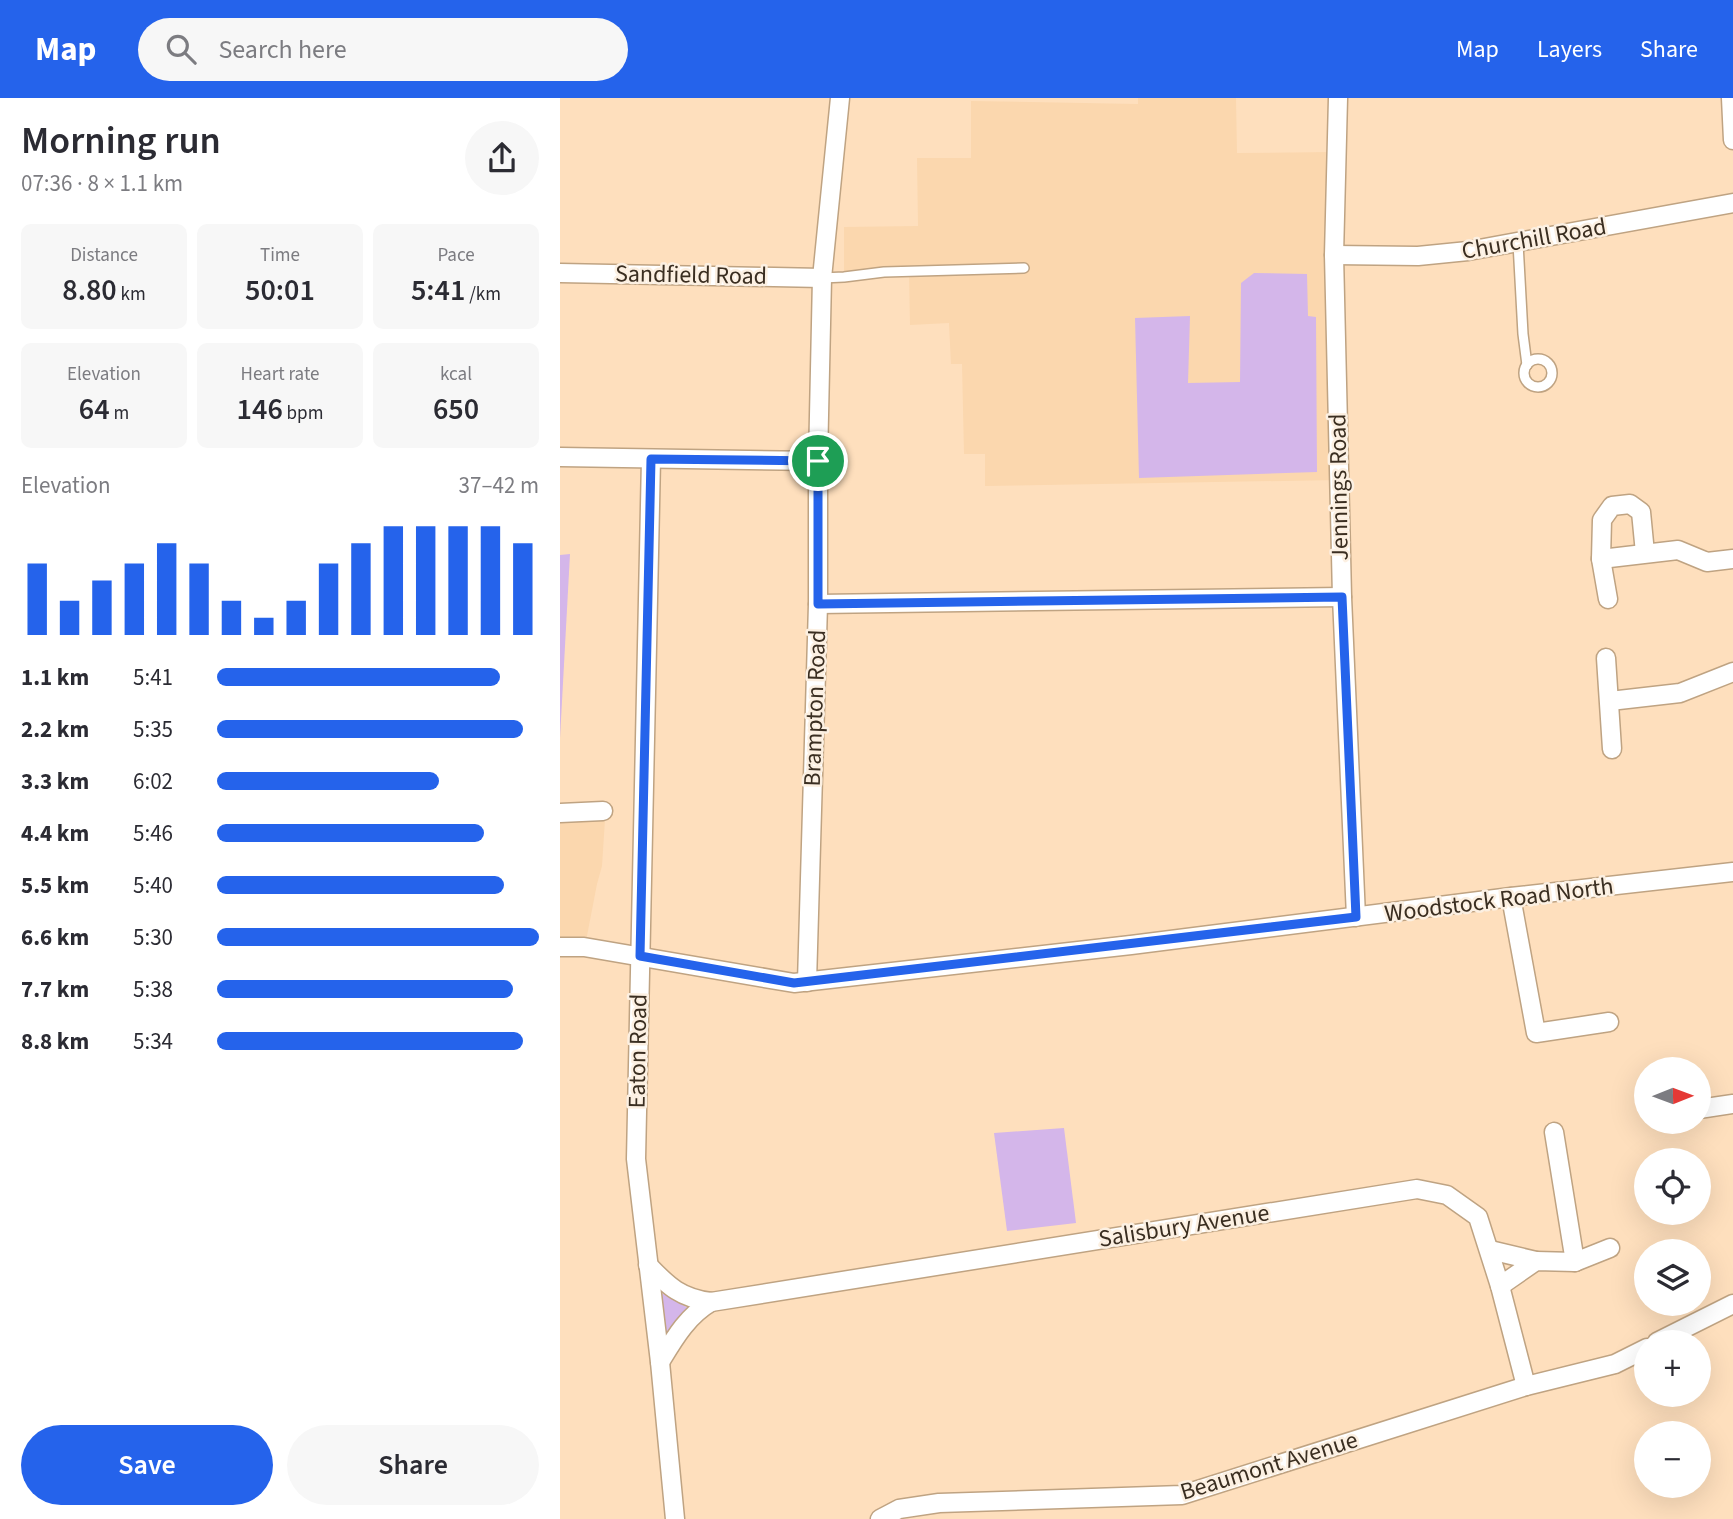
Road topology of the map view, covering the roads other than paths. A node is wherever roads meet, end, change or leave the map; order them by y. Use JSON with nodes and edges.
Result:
{"nodes":[{"id":1,"x":840,"y":98,"type":"edge"},
{"id":2,"x":1338,"y":98,"type":"edge"},
{"id":3,"x":1731,"y":98,"type":"edge"},
{"id":4,"x":1733,"y":140,"type":"edge"},
{"id":5,"x":1733,"y":203,"type":"edge"},
{"id":6,"x":1518,"y":243,"type":"junction"},
{"id":7,"x":1334,"y":255,"type":"junction"},
{"id":8,"x":1024,"y":268,"type":"dead end"},
{"id":9,"x":560,"y":273,"type":"edge"},
{"id":10,"x":822,"y":278,"type":"junction"},
{"id":11,"x":1527,"y":365,"type":"dead end"},
{"id":12,"x":560,"y":457,"type":"edge"},
{"id":13,"x":651,"y":459,"type":"junction"},
{"id":14,"x":818,"y":461,"type":"junction"},
{"id":15,"x":1645,"y":553,"type":"junction"},
{"id":16,"x":1601,"y":559,"type":"junction"},
{"id":17,"x":1733,"y":559,"type":"edge"},
{"id":18,"x":1342,"y":597,"type":"junction"},
{"id":19,"x":1608,"y":599,"type":"dead end"},
{"id":20,"x":818,"y":604,"type":"junction"},
{"id":21,"x":1606,"y":658,"type":"dead end"},
{"id":22,"x":1733,"y":672,"type":"edge"},
{"id":23,"x":1610,"y":701,"type":"junction"},
{"id":24,"x":1612,"y":749,"type":"dead end"},
{"id":25,"x":603,"y":811,"type":"dead end"},
{"id":26,"x":560,"y":813,"type":"edge"},
{"id":27,"x":1733,"y":872,"type":"edge"},
{"id":28,"x":1511,"y":897,"type":"junction"},
{"id":29,"x":1356,"y":917,"type":"junction"},
{"id":30,"x":560,"y":947,"type":"edge"},
{"id":31,"x":640,"y":956,"type":"junction"},
{"id":32,"x":807,"y":982,"type":"junction"},
{"id":33,"x":1609,"y":1022,"type":"dead end"},
{"id":34,"x":1733,"y":1104,"type":"edge"},
{"id":35,"x":1712,"y":1106,"type":"edge"},
{"id":36,"x":1554,"y":1132,"type":"dead end"},
{"id":37,"x":1610,"y":1248,"type":"dead end"},
{"id":38,"x":1490,"y":1250,"type":"junction"},
{"id":39,"x":1536,"y":1261,"type":"junction"},
{"id":40,"x":1575,"y":1262,"type":"junction"},
{"id":41,"x":648,"y":1265,"type":"junction"},
{"id":42,"x":1500,"y":1286,"type":"junction"},
{"id":43,"x":711,"y":1302,"type":"junction"},
{"id":44,"x":1733,"y":1304,"type":"edge"},
{"id":45,"x":1681,"y":1330,"type":"edge"},
{"id":46,"x":1634,"y":1354,"type":"edge"},
{"id":47,"x":660,"y":1362,"type":"junction"},
{"id":48,"x":1525,"y":1386,"type":"junction"},
{"id":49,"x":675,"y":1519,"type":"edge"},
{"id":50,"x":880,"y":1519,"type":"edge"}],
"edges":[{"from":1,"to":10,"type":"street","name":"Brampton Road"},
{"from":2,"to":7,"type":"street","name":"Jennings Road"},
{"from":3,"to":4,"type":"street"},
{"from":5,"to":6,"type":"street","name":"Churchill Road"},
{"from":6,"to":7,"type":"street","name":"Churchill Road"},
{"from":6,"to":11,"type":"lane"},
{"from":7,"to":18,"type":"street","name":"Jennings Road"},
{"from":8,"to":10,"type":"lane"},
{"from":9,"to":10,"type":"street","name":"Sandfield Road"},
{"from":10,"to":14,"type":"street","name":"Brampton Road"},
{"from":12,"to":13,"type":"street"},
{"from":13,"to":14,"type":"street"},
{"from":13,"to":31,"type":"street","name":"Eaton Road"},
{"from":14,"to":20,"type":"street","name":"Brampton Road"},
{"from":15,"to":16,"type":"street"},
{"from":15,"to":16,"type":"street"},
{"from":15,"to":17,"type":"street"},
{"from":16,"to":19,"type":"street"},
{"from":18,"to":20,"type":"street"},
{"from":18,"to":29,"type":"street","name":"Jennings Road"},
{"from":20,"to":32,"type":"street","name":"Brampton Road"},
{"from":21,"to":23,"type":"street"},
{"from":22,"to":23,"type":"street"},
{"from":23,"to":24,"type":"street"},
{"from":25,"to":26,"type":"street"},
{"from":27,"to":28,"type":"street","name":"Woodstock Road North"},
{"from":28,"to":29,"type":"street","name":"Woodstock Road North"},
{"from":28,"to":33,"type":"street"},
{"from":29,"to":32,"type":"street","name":"Woodstock Road North"},
{"from":30,"to":31,"type":"street","name":"Woodstock Road North"},
{"from":31,"to":32,"type":"street","name":"Woodstock Road North"},
{"from":31,"to":41,"type":"street","name":"Eaton Road"},
{"from":34,"to":35,"type":"street"},
{"from":36,"to":40,"type":"street"},
{"from":37,"to":40,"type":"street"},
{"from":38,"to":39,"type":"street"},
{"from":38,"to":42,"type":"street","name":"Salisbury Avenue"},
{"from":38,"to":43,"type":"street","name":"Salisbury Avenue"},
{"from":39,"to":40,"type":"street"},
{"from":39,"to":42,"type":"street"},
{"from":41,"to":43,"type":"street","name":"Salisbury Avenue"},
{"from":41,"to":47,"type":"street"},
{"from":42,"to":48,"type":"street","name":"Salisbury Avenue"},
{"from":43,"to":47,"type":"street"},
{"from":44,"to":45,"type":"street"},
{"from":46,"to":48,"type":"street","name":"Beaumont Avenue"},
{"from":47,"to":49,"type":"street"},
{"from":48,"to":50,"type":"street","name":"Beaumont Avenue"}]}
